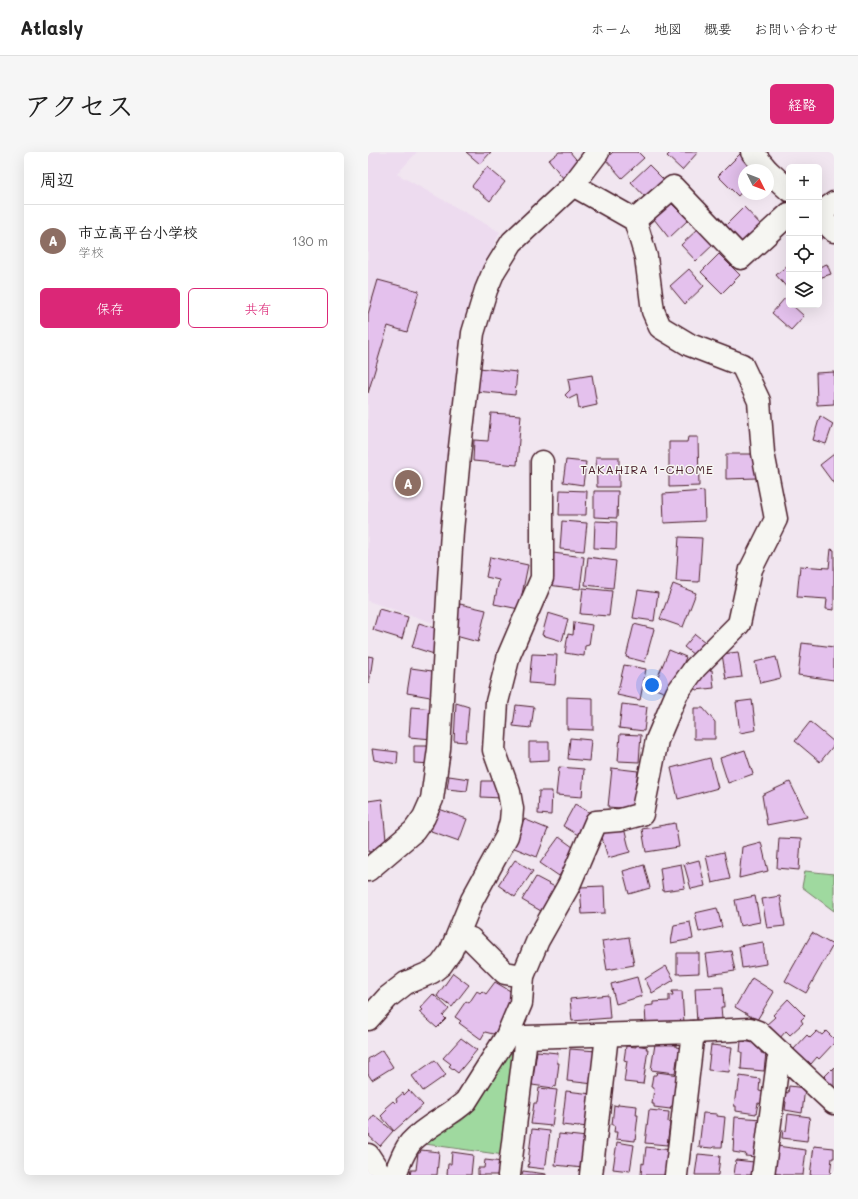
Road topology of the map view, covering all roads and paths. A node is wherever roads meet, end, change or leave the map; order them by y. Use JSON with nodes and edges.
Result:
{"nodes":[{"id":1,"x":752,"y":152,"type":"edge"},
{"id":2,"x":590,"y":155,"type":"edge"},
{"id":3,"x":763,"y":164,"type":"edge"},
{"id":4,"x":774,"y":176,"type":"edge"},
{"id":5,"x":573,"y":185,"type":"junction"},
{"id":6,"x":786,"y":187,"type":"edge"},
{"id":7,"x":834,"y":203,"type":"edge"},
{"id":8,"x":822,"y":213,"type":"edge"},
{"id":9,"x":786,"y":217,"type":"edge"},
{"id":10,"x":822,"y":218,"type":"edge"},
{"id":11,"x":634,"y":220,"type":"junction"},
{"id":12,"x":834,"y":231,"type":"edge"},
{"id":13,"x":542,"y":462,"type":"dead end"},
{"id":14,"x":368,"y":870,"type":"edge"},
{"id":15,"x":458,"y":935,"type":"junction"},
{"id":16,"x":523,"y":976,"type":"junction"},
{"id":17,"x":368,"y":1019,"type":"edge"},
{"id":18,"x":693,"y":1032,"type":"junction"},
{"id":19,"x":607,"y":1035,"type":"junction"},
{"id":20,"x":516,"y":1037,"type":"junction"},
{"id":21,"x":782,"y":1054,"type":"junction"},
{"id":22,"x":834,"y":1103,"type":"edge"},
{"id":23,"x":368,"y":1155,"type":"edge"},
{"id":24,"x":380,"y":1175,"type":"edge"},
{"id":25,"x":395,"y":1175,"type":"edge"},
{"id":26,"x":509,"y":1175,"type":"edge"},
{"id":27,"x":591,"y":1175,"type":"edge"},
{"id":28,"x":676,"y":1175,"type":"edge"},
{"id":29,"x":763,"y":1175,"type":"edge"}],
"edges":[{"from":1,"to":3,"type":"street"},
{"from":2,"to":5,"type":"street"},
{"from":4,"to":6,"type":"street"},
{"from":5,"to":11,"type":"street"},
{"from":5,"to":14,"type":"street"},
{"from":7,"to":8,"type":"street"},
{"from":9,"to":11,"type":"street"},
{"from":10,"to":12,"type":"street"},
{"from":11,"to":16,"type":"street"},
{"from":13,"to":15,"type":"street"},
{"from":15,"to":16,"type":"street"},
{"from":15,"to":17,"type":"street"},
{"from":16,"to":20,"type":"street"},
{"from":18,"to":19,"type":"street"},
{"from":18,"to":21,"type":"street"},
{"from":18,"to":28,"type":"street"},
{"from":19,"to":20,"type":"street"},
{"from":19,"to":27,"type":"street"},
{"from":20,"to":25,"type":"street"},
{"from":20,"to":26,"type":"street"},
{"from":21,"to":22,"type":"street"},
{"from":21,"to":29,"type":"street"},
{"from":23,"to":24,"type":"street"}]}
